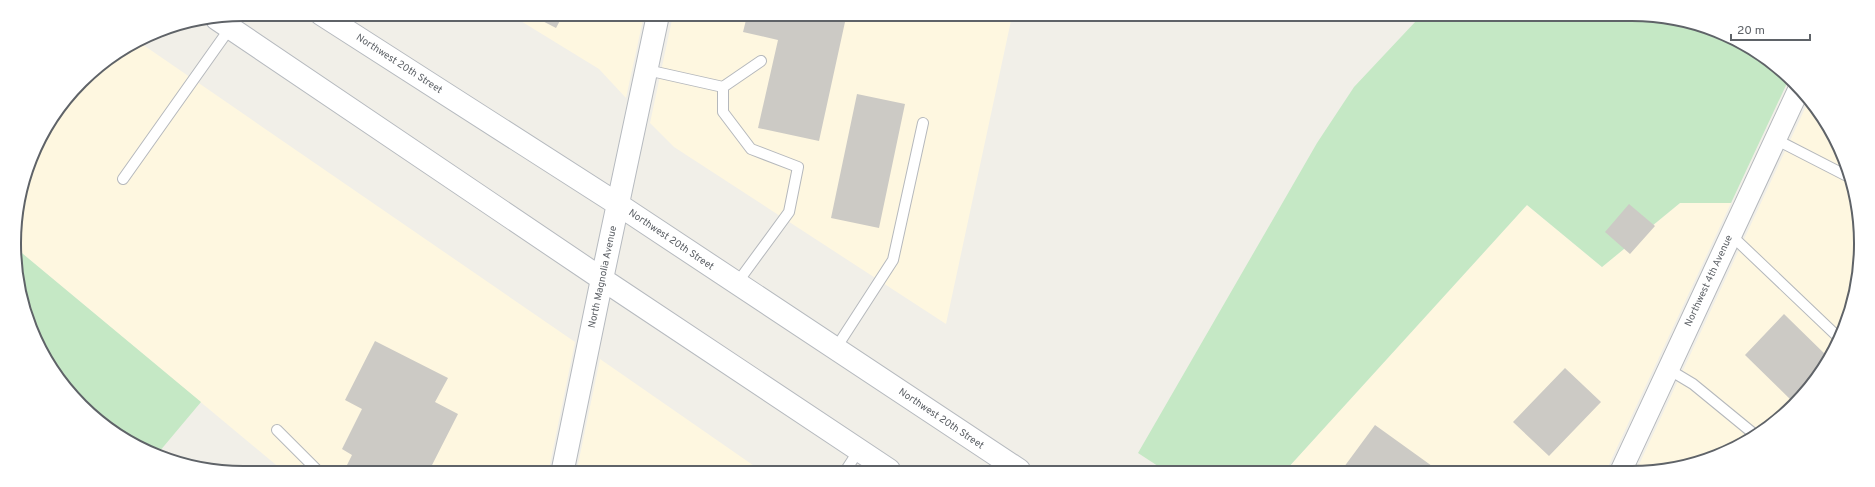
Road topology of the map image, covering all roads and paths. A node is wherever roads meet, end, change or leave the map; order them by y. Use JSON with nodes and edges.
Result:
{"nodes":[{"id":1,"x":332,"y":21,"type":"edge"},
{"id":2,"x":657,"y":21,"type":"edge"},
{"id":3,"x":223,"y":24,"type":"edge"},
{"id":4,"x":761,"y":61,"type":"dead end"},
{"id":5,"x":647,"y":70,"type":"junction"},
{"id":6,"x":723,"y":87,"type":"junction"},
{"id":7,"x":1797,"y":95,"type":"edge"},
{"id":8,"x":923,"y":123,"type":"dead end"},
{"id":9,"x":1775,"y":140,"type":"junction"},
{"id":10,"x":1842,"y":174,"type":"edge"},
{"id":11,"x":123,"y":179,"type":"dead end"},
{"id":12,"x":619,"y":205,"type":"junction"},
{"id":13,"x":1731,"y":235,"type":"junction"},
{"id":14,"x":602,"y":279,"type":"junction"},
{"id":15,"x":737,"y":284,"type":"junction"},
{"id":16,"x":1835,"y":334,"type":"edge"},
{"id":17,"x":836,"y":348,"type":"junction"},
{"id":18,"x":1668,"y":369,"type":"junction"},
{"id":19,"x":277,"y":430,"type":"dead end"},
{"id":20,"x":1751,"y":431,"type":"edge"},
{"id":21,"x":859,"y":450,"type":"junction"},
{"id":22,"x":313,"y":466,"type":"edge"},
{"id":23,"x":564,"y":466,"type":"edge"},
{"id":24,"x":849,"y":466,"type":"edge"},
{"id":25,"x":883,"y":466,"type":"edge"},
{"id":26,"x":1013,"y":466,"type":"edge"},
{"id":27,"x":1623,"y":466,"type":"edge"}],
"edges":[{"from":1,"to":12,"type":"main road","name":"Northwest 20th Street"},
{"from":2,"to":5,"type":"main road","name":"North Magnolia Avenue"},
{"from":3,"to":11,"type":"lane"},
{"from":3,"to":14,"type":"main road"},
{"from":4,"to":6,"type":"lane"},
{"from":5,"to":6,"type":"lane"},
{"from":5,"to":12,"type":"main road","name":"North Magnolia Avenue"},
{"from":6,"to":15,"type":"lane"},
{"from":7,"to":9,"type":"street","name":"Northwest 4th Avenue"},
{"from":8,"to":17,"type":"lane"},
{"from":9,"to":10,"type":"lane"},
{"from":9,"to":13,"type":"street","name":"Northwest 4th Avenue"},
{"from":12,"to":14,"type":"main road","name":"North Magnolia Avenue"},
{"from":12,"to":15,"type":"main road","name":"Northwest 20th Street"},
{"from":13,"to":16,"type":"lane"},
{"from":13,"to":18,"type":"street","name":"Northwest 4th Avenue"},
{"from":14,"to":21,"type":"main road"},
{"from":14,"to":23,"type":"main road","name":"North Magnolia Avenue"},
{"from":15,"to":17,"type":"main road","name":"Northwest 20th Street"},
{"from":17,"to":26,"type":"main road","name":"Northwest 20th Street"},
{"from":18,"to":20,"type":"lane"},
{"from":18,"to":27,"type":"street","name":"Northwest 4th Avenue"},
{"from":19,"to":22,"type":"lane"},
{"from":21,"to":24,"type":"lane"},
{"from":21,"to":25,"type":"main road"}]}
